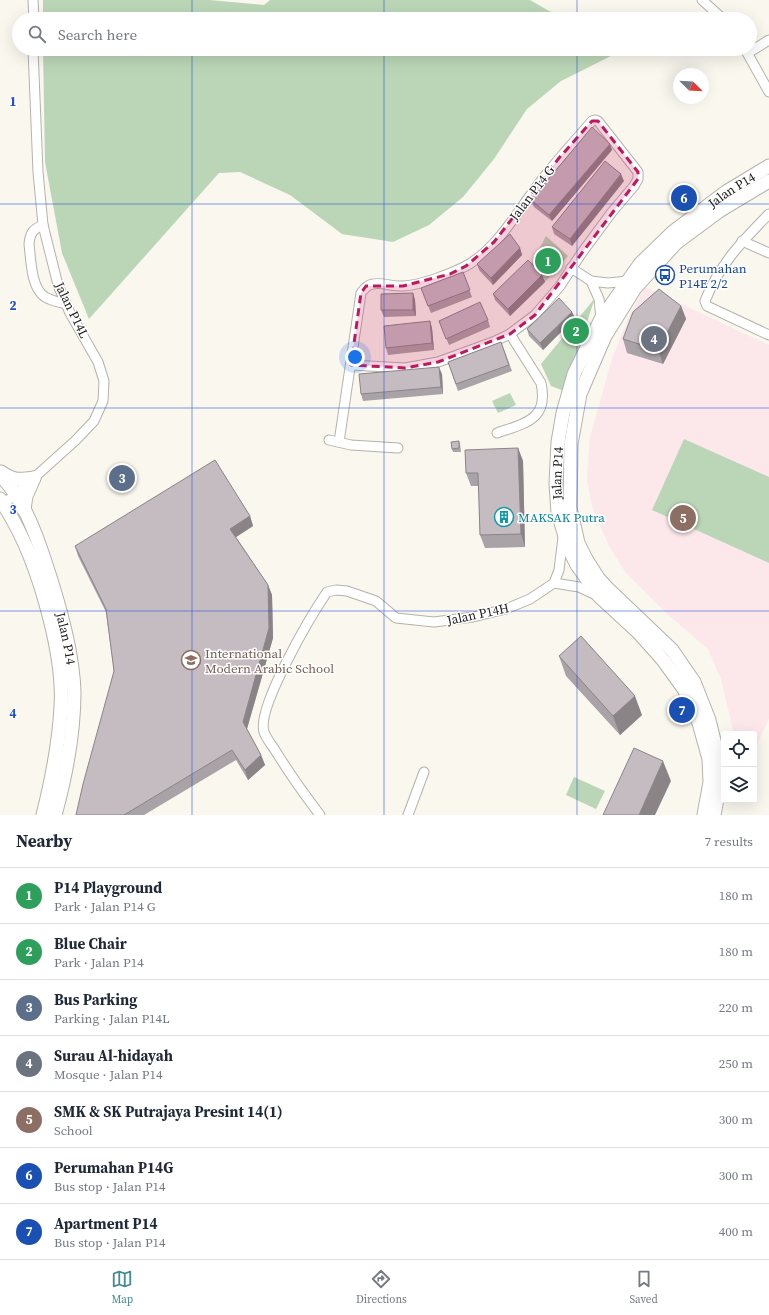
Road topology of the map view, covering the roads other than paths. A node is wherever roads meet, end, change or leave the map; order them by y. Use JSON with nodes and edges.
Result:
{"nodes":[{"id":1,"x":34,"y":0,"type":"edge"},
{"id":2,"x":702,"y":0,"type":"edge"},
{"id":3,"x":34,"y":12,"type":"edge"},
{"id":4,"x":715,"y":12,"type":"edge"},
{"id":5,"x":769,"y":40,"type":"edge"},
{"id":6,"x":757,"y":46,"type":"edge"},
{"id":7,"x":34,"y":56,"type":"edge"},
{"id":8,"x":750,"y":56,"type":"edge"},
{"id":9,"x":769,"y":92,"type":"edge"},
{"id":10,"x":769,"y":166,"type":"edge"},
{"id":11,"x":769,"y":181,"type":"edge"},
{"id":12,"x":769,"y":214,"type":"edge"},
{"id":13,"x":43,"y":225,"type":"junction"},
{"id":14,"x":742,"y":241,"type":"junction"},
{"id":15,"x":769,"y":253,"type":"edge"},
{"id":16,"x":571,"y":268,"type":"junction"},
{"id":17,"x":591,"y":281,"type":"junction"},
{"id":18,"x":628,"y":281,"type":"junction"},
{"id":19,"x":66,"y":304,"type":"junction"},
{"id":20,"x":601,"y":319,"type":"junction"},
{"id":21,"x":510,"y":334,"type":"junction"},
{"id":22,"x":769,"y":335,"type":"edge"},
{"id":23,"x":351,"y":366,"type":"junction"},
{"id":24,"x":497,"y":433,"type":"dead end"},
{"id":25,"x":329,"y":440,"type":"dead end"},
{"id":26,"x":339,"y":442,"type":"junction"},
{"id":27,"x":398,"y":448,"type":"dead end"},
{"id":28,"x":0,"y":470,"type":"edge"},
{"id":29,"x":0,"y":474,"type":"edge"},
{"id":30,"x":34,"y":478,"type":"junction"},
{"id":31,"x":16,"y":494,"type":"junction"},
{"id":32,"x":2,"y":501,"type":"edge"},
{"id":33,"x":24,"y":510,"type":"junction"},
{"id":34,"x":563,"y":533,"type":"junction"},
{"id":35,"x":554,"y":583,"type":"junction"},
{"id":36,"x":599,"y":596,"type":"junction"},
{"id":37,"x":424,"y":772,"type":"dead end"},
{"id":38,"x":43,"y":815,"type":"edge"},
{"id":39,"x":55,"y":815,"type":"edge"},
{"id":40,"x":320,"y":815,"type":"edge"},
{"id":41,"x":408,"y":815,"type":"edge"},
{"id":42,"x":704,"y":815,"type":"edge"},
{"id":43,"x":714,"y":815,"type":"edge"}],
"edges":[{"from":1,"to":3,"type":"street"},
{"from":2,"to":4,"type":"street"},
{"from":5,"to":6,"type":"street"},
{"from":7,"to":13,"type":"street","name":"Jalan P14L"},
{"from":8,"to":9,"type":"street"},
{"from":10,"to":18,"type":"main road","name":"Jalan P14"},
{"from":11,"to":43,"type":"main road","name":"Jalan P14"},
{"from":12,"to":14,"type":"street"},
{"from":13,"to":19,"type":"street","name":"Jalan P14L"},
{"from":13,"to":19,"type":"street"},
{"from":14,"to":15,"type":"street"},
{"from":14,"to":22,"type":"street"},
{"from":16,"to":17,"type":"street"},
{"from":16,"to":21,"type":"street","name":"Jalan P14 G"},
{"from":16,"to":23,"type":"street","name":"Jalan P14 G"},
{"from":17,"to":18,"type":"street"},
{"from":17,"to":20,"type":"street"},
{"from":18,"to":20,"type":"main road","name":"Jalan P14"},
{"from":19,"to":30,"type":"street","name":"Jalan P14L"},
{"from":20,"to":34,"type":"main road","name":"Jalan P14"},
{"from":21,"to":23,"type":"street","name":"Jalan P14 G"},
{"from":21,"to":24,"type":"street"},
{"from":23,"to":26,"type":"street","name":"Jalan P14 G"},
{"from":25,"to":26,"type":"street"},
{"from":26,"to":27,"type":"street"},
{"from":28,"to":30,"type":"main road"},
{"from":29,"to":31,"type":"main road","name":"Jalan P14"},
{"from":30,"to":31,"type":"street","name":"Jalan P14L"},
{"from":30,"to":33,"type":"main road"},
{"from":31,"to":32,"type":"street","name":"Jalan P14L"},
{"from":31,"to":33,"type":"main road","name":"Jalan P14"},
{"from":32,"to":38,"type":"main road","name":"Jalan P14"},
{"from":33,"to":39,"type":"main road","name":"Jalan P14"},
{"from":34,"to":35,"type":"street"},
{"from":34,"to":36,"type":"main road","name":"Jalan P14"},
{"from":35,"to":36,"type":"street"},
{"from":35,"to":40,"type":"street","name":"Jalan P14H"},
{"from":36,"to":42,"type":"main road","name":"Jalan P14"},
{"from":37,"to":41,"type":"street"}]}
